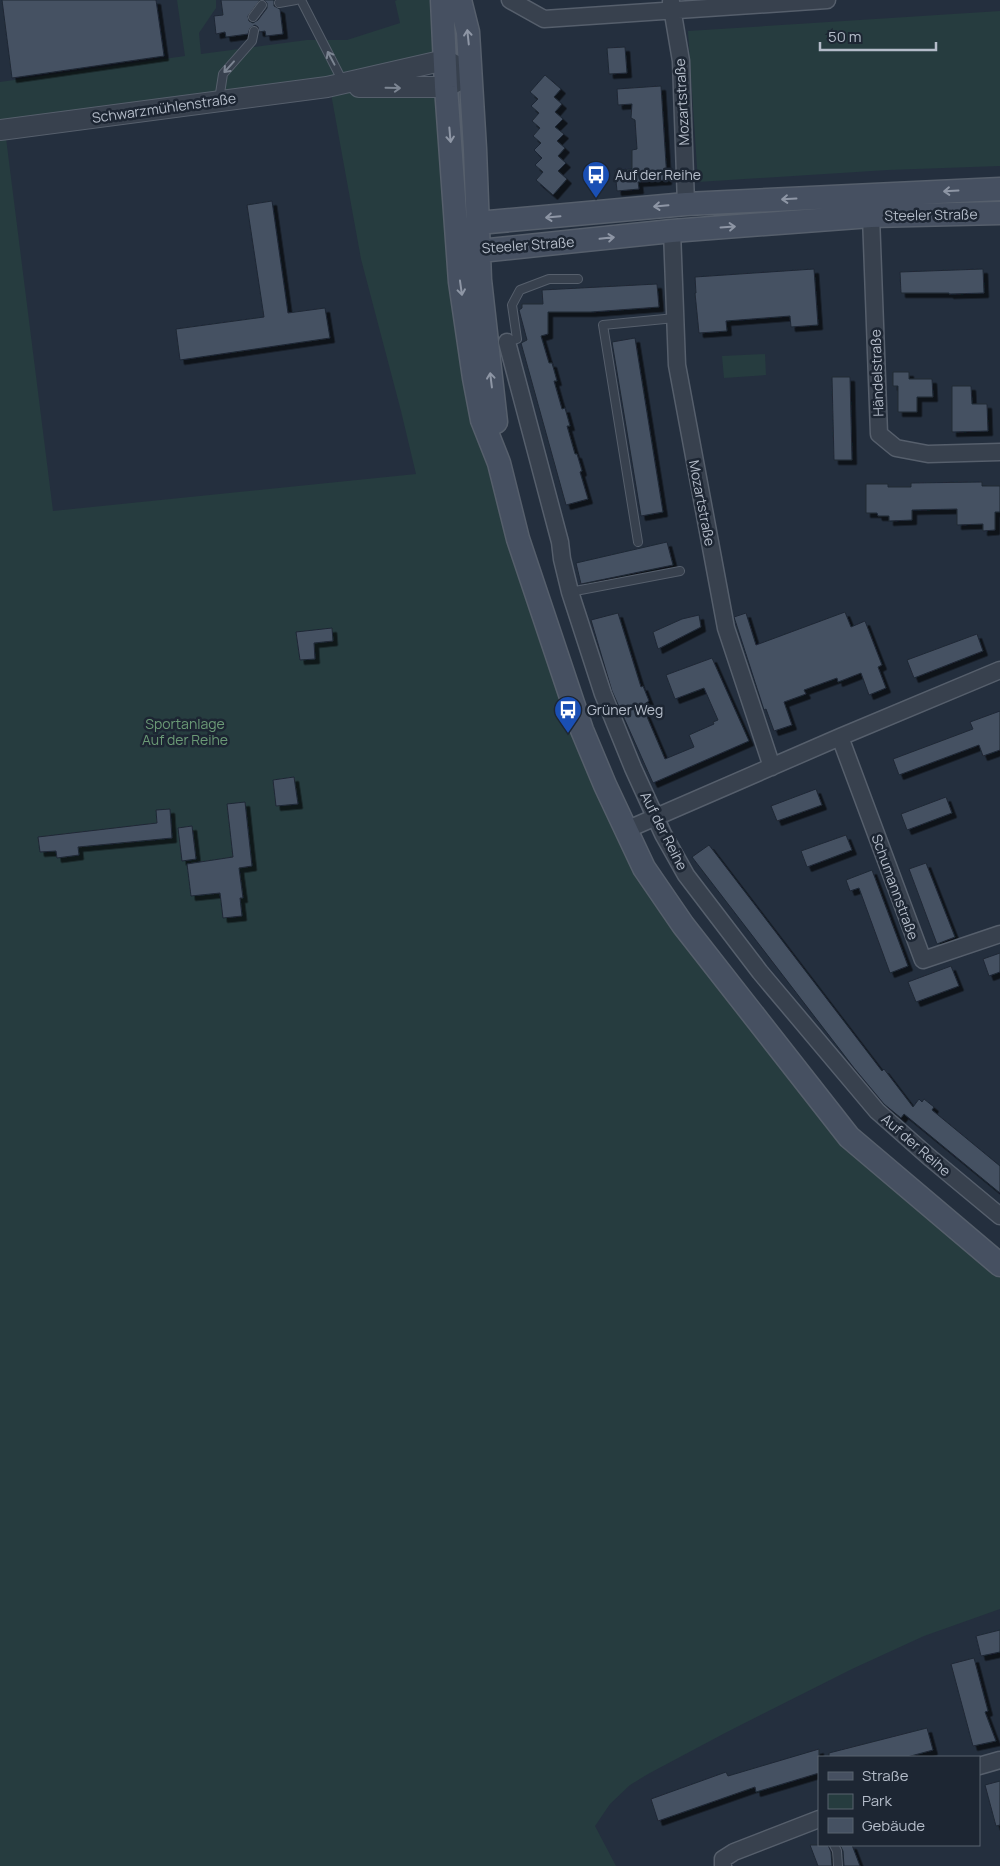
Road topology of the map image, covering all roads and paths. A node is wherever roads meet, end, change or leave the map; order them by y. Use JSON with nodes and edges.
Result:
{"nodes":[{"id":1,"x":296,"y":0,"type":"edge"},
{"id":2,"x":301,"y":0,"type":"edge"},
{"id":3,"x":442,"y":0,"type":"edge"},
{"id":4,"x":460,"y":0,"type":"edge"},
{"id":5,"x":510,"y":0,"type":"edge"},
{"id":6,"x":827,"y":0,"type":"edge"},
{"id":7,"x":787,"y":2,"type":"edge"},
{"id":8,"x":279,"y":3,"type":"dead end"},
{"id":9,"x":262,"y":5,"type":"dead end"},
{"id":10,"x":671,"y":6,"type":"edge"},
{"id":11,"x":252,"y":17,"type":"dead end"},
{"id":12,"x":254,"y":31,"type":"dead end"},
{"id":13,"x":445,"y":60,"type":"junction"},
{"id":14,"x":471,"y":74,"type":"junction"},
{"id":15,"x":335,"y":84,"type":"junction"},
{"id":16,"x":446,"y":87,"type":"junction"},
{"id":17,"x":219,"y":100,"type":"junction"},
{"id":18,"x":0,"y":130,"type":"edge"},
{"id":19,"x":1000,"y":189,"type":"edge"},
{"id":20,"x":686,"y":204,"type":"junction"},
{"id":21,"x":1000,"y":214,"type":"edge"},
{"id":22,"x":871,"y":216,"type":"junction"},
{"id":23,"x":478,"y":223,"type":"junction"},
{"id":24,"x":672,"y":231,"type":"junction"},
{"id":25,"x":457,"y":240,"type":"junction"},
{"id":26,"x":480,"y":252,"type":"junction"},
{"id":27,"x":578,"y":279,"type":"dead end"},
{"id":28,"x":675,"y":318,"type":"junction"},
{"id":29,"x":507,"y":342,"type":"joint"},
{"id":30,"x":1000,"y":452,"type":"edge"},
{"id":31,"x":499,"y":463,"type":"junction"},
{"id":32,"x":638,"y":542,"type":"dead end"},
{"id":33,"x":680,"y":571,"type":"dead end"},
{"id":34,"x":570,"y":592,"type":"junction"},
{"id":35,"x":1000,"y":670,"type":"edge"},
{"id":36,"x":840,"y":737,"type":"junction"},
{"id":37,"x":772,"y":768,"type":"junction"},
{"id":38,"x":656,"y":818,"type":"junction"},
{"id":39,"x":626,"y":830,"type":"junction"},
{"id":40,"x":1000,"y":934,"type":"edge"},
{"id":41,"x":1000,"y":1216,"type":"edge"},
{"id":42,"x":1000,"y":1265,"type":"edge"},
{"id":43,"x":1000,"y":1760,"type":"edge"},
{"id":44,"x":980,"y":1766,"type":"edge"},
{"id":45,"x":818,"y":1819,"type":"edge"},
{"id":46,"x":834,"y":1846,"type":"edge"},
{"id":47,"x":722,"y":1866,"type":"edge"},
{"id":48,"x":838,"y":1866,"type":"edge"}],
"edges":[{"from":1,"to":8,"type":"lane"},
{"from":15,"to":2,"type":"lane","one_way":true},
{"from":3,"to":13,"type":"main road"},
{"from":14,"to":4,"type":"main road","one_way":true},
{"from":5,"to":10,"type":"street"},
{"from":6,"to":7,"type":"street"},
{"from":7,"to":10,"type":"street"},
{"from":9,"to":11,"type":"lane"},
{"from":10,"to":20,"type":"street","name":"Mozartstraße"},
{"from":12,"to":17,"type":"lane","one_way":true},
{"from":13,"to":14,"type":"street"},
{"from":13,"to":15,"type":"street","name":"Schwarzmühlenstraße"},
{"from":13,"to":16,"type":"main road"},
{"from":14,"to":16,"type":"street","name":"Schwarzmühlenstraße"},
{"from":14,"to":23,"type":"main road"},
{"from":15,"to":16,"type":"street","name":"Schwarzmühlenstraße","one_way":true},
{"from":15,"to":17,"type":"street","name":"Schwarzmühlenstraße"},
{"from":16,"to":25,"type":"main road","one_way":true},
{"from":17,"to":18,"type":"street","name":"Schwarzmühlenstraße"},
{"from":19,"to":20,"type":"main road","name":"Steeler Straße","one_way":true},
{"from":20,"to":23,"type":"main road","name":"Steeler Straße","one_way":true},
{"from":21,"to":22,"type":"main road","name":"Steeler Straße"},
{"from":24,"to":22,"type":"main road","name":"Steeler Straße","one_way":true},
{"from":22,"to":30,"type":"street","name":"Händelstraße"},
{"from":23,"to":25,"type":"main road","name":"Steeler Straße"},
{"from":23,"to":26,"type":"main road"},
{"from":26,"to":24,"type":"main road","name":"Steeler Straße","one_way":true},
{"from":24,"to":28,"type":"street","name":"Mozartstraße"},
{"from":25,"to":26,"type":"main road","name":"Steeler Straße"},
{"from":25,"to":31,"type":"main road","one_way":true},
{"from":31,"to":26,"type":"main road","one_way":true},
{"from":27,"to":29,"type":"lane"},
{"from":28,"to":32,"type":"lane"},
{"from":28,"to":37,"type":"street","name":"Mozartstraße"},
{"from":29,"to":34,"type":"street","name":"Auf der Reihe"},
{"from":31,"to":39,"type":"main road"},
{"from":33,"to":34,"type":"lane"},
{"from":34,"to":38,"type":"street","name":"Auf der Reihe"},
{"from":35,"to":36,"type":"street"},
{"from":36,"to":37,"type":"street"},
{"from":36,"to":40,"type":"street","name":"Schumannstraße"},
{"from":37,"to":38,"type":"street"},
{"from":38,"to":39,"type":"street"},
{"from":38,"to":41,"type":"street","name":"Auf der Reihe"},
{"from":39,"to":42,"type":"main road"},
{"from":43,"to":44,"type":"street"},
{"from":45,"to":47,"type":"street"},
{"from":46,"to":48,"type":"lane"}]}
